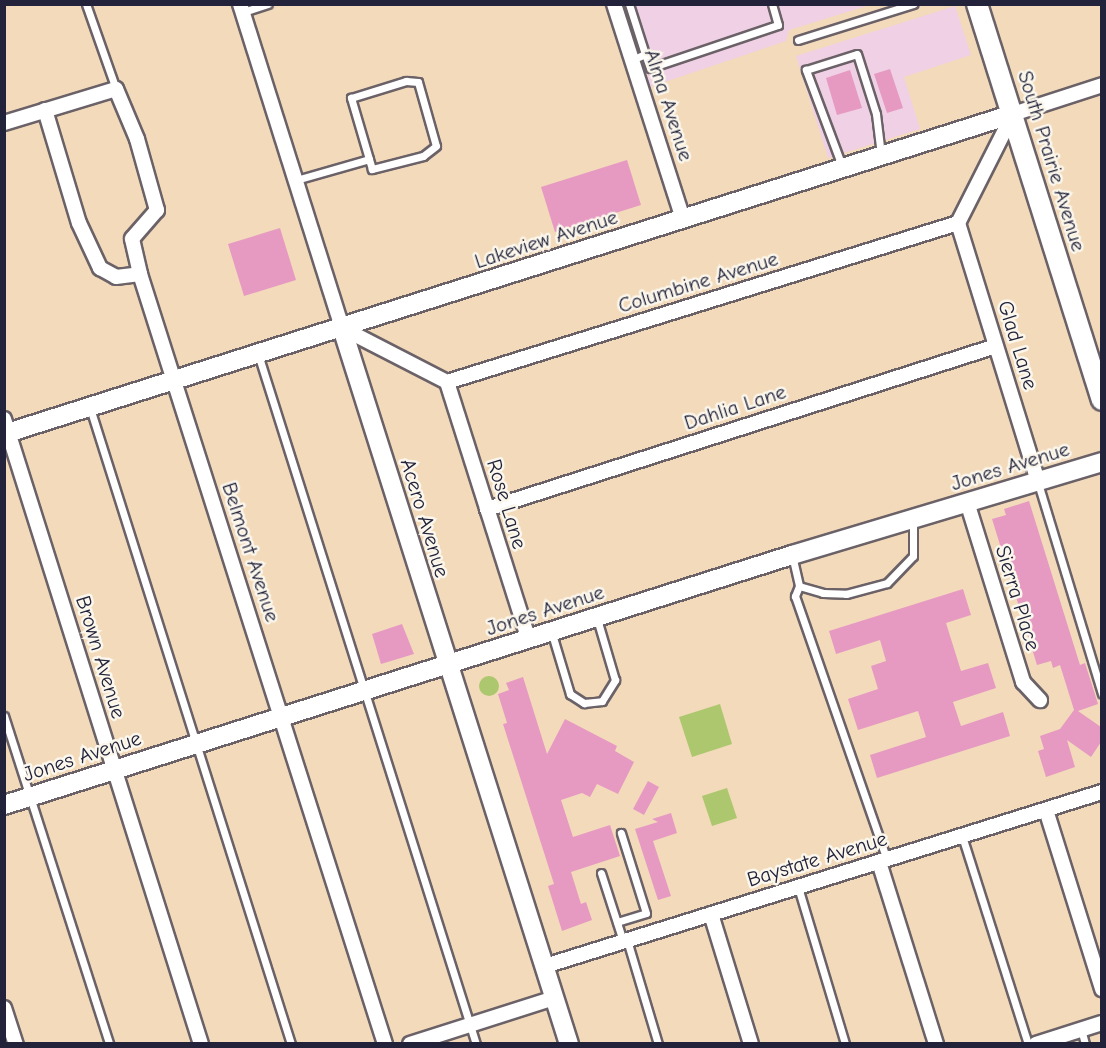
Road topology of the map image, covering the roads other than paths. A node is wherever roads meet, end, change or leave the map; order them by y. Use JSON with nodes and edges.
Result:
{"nodes":[{"id":1,"x":86,"y":4,"type":"edge"},
{"id":2,"x":268,"y":4,"type":"edge"},
{"id":3,"x":614,"y":4,"type":"edge"},
{"id":4,"x":629,"y":4,"type":"edge"},
{"id":5,"x":772,"y":4,"type":"edge"},
{"id":6,"x":913,"y":4,"type":"edge"},
{"id":7,"x":977,"y":4,"type":"edge"},
{"id":8,"x":242,"y":8,"type":"edge"},
{"id":9,"x":798,"y":40,"type":"dead end"},
{"id":10,"x":638,"y":57,"type":"junction"},
{"id":11,"x":1101,"y":86,"type":"edge"},
{"id":12,"x":116,"y":88,"type":"junction"},
{"id":13,"x":45,"y":110,"type":"junction"},
{"id":14,"x":1012,"y":114,"type":"junction"},
{"id":15,"x":4,"y":123,"type":"edge"},
{"id":16,"x":882,"y":156,"type":"junction"},
{"id":17,"x":369,"y":159,"type":"junction"},
{"id":18,"x":843,"y":168,"type":"junction"},
{"id":19,"x":296,"y":180,"type":"junction"},
{"id":20,"x":683,"y":219,"type":"junction"},
{"id":21,"x":957,"y":223,"type":"junction"},
{"id":22,"x":140,"y":274,"type":"junction"},
{"id":23,"x":342,"y":328,"type":"junction"},
{"id":24,"x":996,"y":346,"type":"junction"},
{"id":25,"x":258,"y":354,"type":"junction"},
{"id":26,"x":175,"y":381,"type":"junction"},
{"id":27,"x":447,"y":382,"type":"junction"},
{"id":28,"x":1101,"y":400,"type":"edge"},
{"id":29,"x":90,"y":408,"type":"junction"},
{"id":30,"x":6,"y":429,"type":"edge"},
{"id":31,"x":1101,"y":462,"type":"edge"},
{"id":32,"x":1038,"y":481,"type":"junction"},
{"id":33,"x":967,"y":502,"type":"junction"},
{"id":34,"x":487,"y":509,"type":"junction"},
{"id":35,"x":913,"y":519,"type":"junction"},
{"id":36,"x":792,"y":555,"type":"junction"},
{"id":37,"x":799,"y":586,"type":"junction"},
{"id":38,"x":596,"y":617,"type":"junction"},
{"id":39,"x":551,"y":632,"type":"junction"},
{"id":40,"x":528,"y":638,"type":"junction"},
{"id":41,"x":447,"y":665,"type":"junction"},
{"id":42,"x":367,"y":690,"type":"junction"},
{"id":43,"x":1101,"y":694,"type":"edge"},
{"id":44,"x":1040,"y":700,"type":"dead end"},
{"id":45,"x":4,"y":716,"type":"edge"},
{"id":46,"x":281,"y":716,"type":"junction"},
{"id":47,"x":198,"y":742,"type":"junction"},
{"id":48,"x":114,"y":770,"type":"junction"},
{"id":49,"x":1101,"y":792,"type":"edge"},
{"id":50,"x":30,"y":796,"type":"junction"},
{"id":51,"x":4,"y":805,"type":"edge"},
{"id":52,"x":1046,"y":810,"type":"junction"},
{"id":53,"x":621,"y":832,"type":"dead end"},
{"id":54,"x":962,"y":836,"type":"junction"},
{"id":55,"x":883,"y":861,"type":"junction"},
{"id":56,"x":601,"y":873,"type":"dead end"},
{"id":57,"x":798,"y":887,"type":"junction"},
{"id":58,"x":711,"y":914,"type":"junction"},
{"id":59,"x":617,"y":922,"type":"junction"},
{"id":60,"x":625,"y":941,"type":"junction"},
{"id":61,"x":544,"y":966,"type":"junction"},
{"id":62,"x":1101,"y":989,"type":"edge"},
{"id":63,"x":554,"y":998,"type":"junction"},
{"id":64,"x":4,"y":1008,"type":"edge"},
{"id":65,"x":1101,"y":1023,"type":"edge"},
{"id":66,"x":470,"y":1025,"type":"junction"},
{"id":67,"x":1081,"y":1029,"type":"junction"},
{"id":68,"x":16,"y":1044,"type":"edge"},
{"id":69,"x":109,"y":1044,"type":"edge"},
{"id":70,"x":201,"y":1044,"type":"edge"},
{"id":71,"x":291,"y":1044,"type":"edge"},
{"id":72,"x":385,"y":1044,"type":"edge"},
{"id":73,"x":410,"y":1044,"type":"edge"},
{"id":74,"x":476,"y":1044,"type":"edge"},
{"id":75,"x":569,"y":1044,"type":"edge"},
{"id":76,"x":658,"y":1044,"type":"edge"},
{"id":77,"x":751,"y":1044,"type":"edge"},
{"id":78,"x":845,"y":1044,"type":"edge"},
{"id":79,"x":936,"y":1044,"type":"edge"},
{"id":80,"x":1028,"y":1044,"type":"edge"},
{"id":81,"x":1036,"y":1044,"type":"edge"},
{"id":82,"x":1086,"y":1044,"type":"edge"}],
"edges":[{"from":1,"to":12,"type":"lane"},
{"from":2,"to":8,"type":"lane"},
{"from":3,"to":10,"type":"street","name":"Alma Avenue"},
{"from":4,"to":10,"type":"lane"},
{"from":5,"to":10,"type":"lane"},
{"from":6,"to":9,"type":"lane"},
{"from":7,"to":14,"type":"main road","name":"South Prairie Avenue"},
{"from":8,"to":19,"type":"street","name":"Acero Avenue"},
{"from":10,"to":20,"type":"street","name":"Alma Avenue"},
{"from":11,"to":14,"type":"street","name":"Lakeview Avenue"},
{"from":12,"to":13,"type":"street"},
{"from":12,"to":22,"type":"street","name":"Belmont Avenue"},
{"from":13,"to":15,"type":"street"},
{"from":13,"to":22,"type":"street"},
{"from":14,"to":16,"type":"street","name":"Lakeview Avenue"},
{"from":14,"to":21,"type":"street"},
{"from":14,"to":28,"type":"main road","name":"South Prairie Avenue"},
{"from":16,"to":18,"type":"street","name":"Lakeview Avenue"},
{"from":16,"to":18,"type":"lane"},
{"from":17,"to":17,"type":"lane"},
{"from":17,"to":19,"type":"lane"},
{"from":18,"to":20,"type":"street","name":"Lakeview Avenue"},
{"from":19,"to":23,"type":"street","name":"Acero Avenue"},
{"from":20,"to":23,"type":"street","name":"Lakeview Avenue"},
{"from":21,"to":24,"type":"street","name":"Glad Lane"},
{"from":21,"to":27,"type":"street","name":"Columbine Avenue"},
{"from":22,"to":26,"type":"street","name":"Belmont Avenue"},
{"from":23,"to":25,"type":"street","name":"Lakeview Avenue"},
{"from":23,"to":27,"type":"street"},
{"from":23,"to":41,"type":"street","name":"Acero Avenue"},
{"from":24,"to":32,"type":"street","name":"Glad Lane"},
{"from":24,"to":34,"type":"street","name":"Dahlia Lane"},
{"from":25,"to":26,"type":"street","name":"Lakeview Avenue"},
{"from":25,"to":42,"type":"lane"},
{"from":26,"to":29,"type":"street","name":"Lakeview Avenue"},
{"from":26,"to":46,"type":"street","name":"Belmont Avenue"},
{"from":27,"to":34,"type":"street","name":"Rose Lane"},
{"from":29,"to":30,"type":"street","name":"Lakeview Avenue"},
{"from":29,"to":47,"type":"lane"},
{"from":30,"to":48,"type":"street","name":"Brown Avenue"},
{"from":31,"to":32,"type":"street","name":"Jones Avenue"},
{"from":32,"to":33,"type":"street","name":"Jones Avenue"},
{"from":32,"to":43,"type":"lane"},
{"from":33,"to":35,"type":"street","name":"Jones Avenue"},
{"from":33,"to":44,"type":"street","name":"Sierra Place"},
{"from":34,"to":40,"type":"street","name":"Rose Lane"},
{"from":35,"to":36,"type":"street","name":"Jones Avenue"},
{"from":35,"to":37,"type":"lane"},
{"from":36,"to":37,"type":"lane"},
{"from":36,"to":38,"type":"street","name":"Jones Avenue"},
{"from":37,"to":55,"type":"lane"},
{"from":38,"to":39,"type":"street","name":"Jones Avenue"},
{"from":38,"to":39,"type":"lane"},
{"from":39,"to":40,"type":"street","name":"Jones Avenue"},
{"from":40,"to":41,"type":"street","name":"Jones Avenue"},
{"from":41,"to":42,"type":"street","name":"Jones Avenue"},
{"from":41,"to":61,"type":"street","name":"Acero Avenue"},
{"from":42,"to":46,"type":"street","name":"Jones Avenue"},
{"from":42,"to":66,"type":"lane"},
{"from":45,"to":50,"type":"lane"},
{"from":46,"to":47,"type":"street","name":"Jones Avenue"},
{"from":46,"to":72,"type":"street","name":"Belmont Avenue"},
{"from":47,"to":48,"type":"street","name":"Jones Avenue"},
{"from":47,"to":71,"type":"lane"},
{"from":48,"to":50,"type":"street","name":"Jones Avenue"},
{"from":48,"to":70,"type":"street","name":"Brown Avenue"},
{"from":49,"to":52,"type":"street","name":"Baystate Avenue"},
{"from":50,"to":51,"type":"street","name":"Jones Avenue"},
{"from":50,"to":69,"type":"lane"},
{"from":52,"to":54,"type":"street","name":"Baystate Avenue"},
{"from":52,"to":62,"type":"street"},
{"from":53,"to":59,"type":"lane"},
{"from":54,"to":55,"type":"street","name":"Baystate Avenue"},
{"from":54,"to":80,"type":"lane"},
{"from":55,"to":57,"type":"street","name":"Baystate Avenue"},
{"from":55,"to":79,"type":"street"},
{"from":56,"to":59,"type":"lane"},
{"from":57,"to":58,"type":"street","name":"Baystate Avenue"},
{"from":57,"to":78,"type":"lane"},
{"from":58,"to":60,"type":"street","name":"Baystate Avenue"},
{"from":58,"to":77,"type":"street"},
{"from":59,"to":60,"type":"lane"},
{"from":60,"to":61,"type":"street","name":"Baystate Avenue"},
{"from":60,"to":76,"type":"lane"},
{"from":61,"to":63,"type":"street","name":"Acero Avenue"},
{"from":63,"to":66,"type":"street"},
{"from":63,"to":75,"type":"street","name":"Acero Avenue"},
{"from":64,"to":68,"type":"street"},
{"from":65,"to":67,"type":"street"},
{"from":66,"to":73,"type":"street"},
{"from":66,"to":74,"type":"lane"},
{"from":67,"to":81,"type":"street"},
{"from":67,"to":82,"type":"lane"}]}
